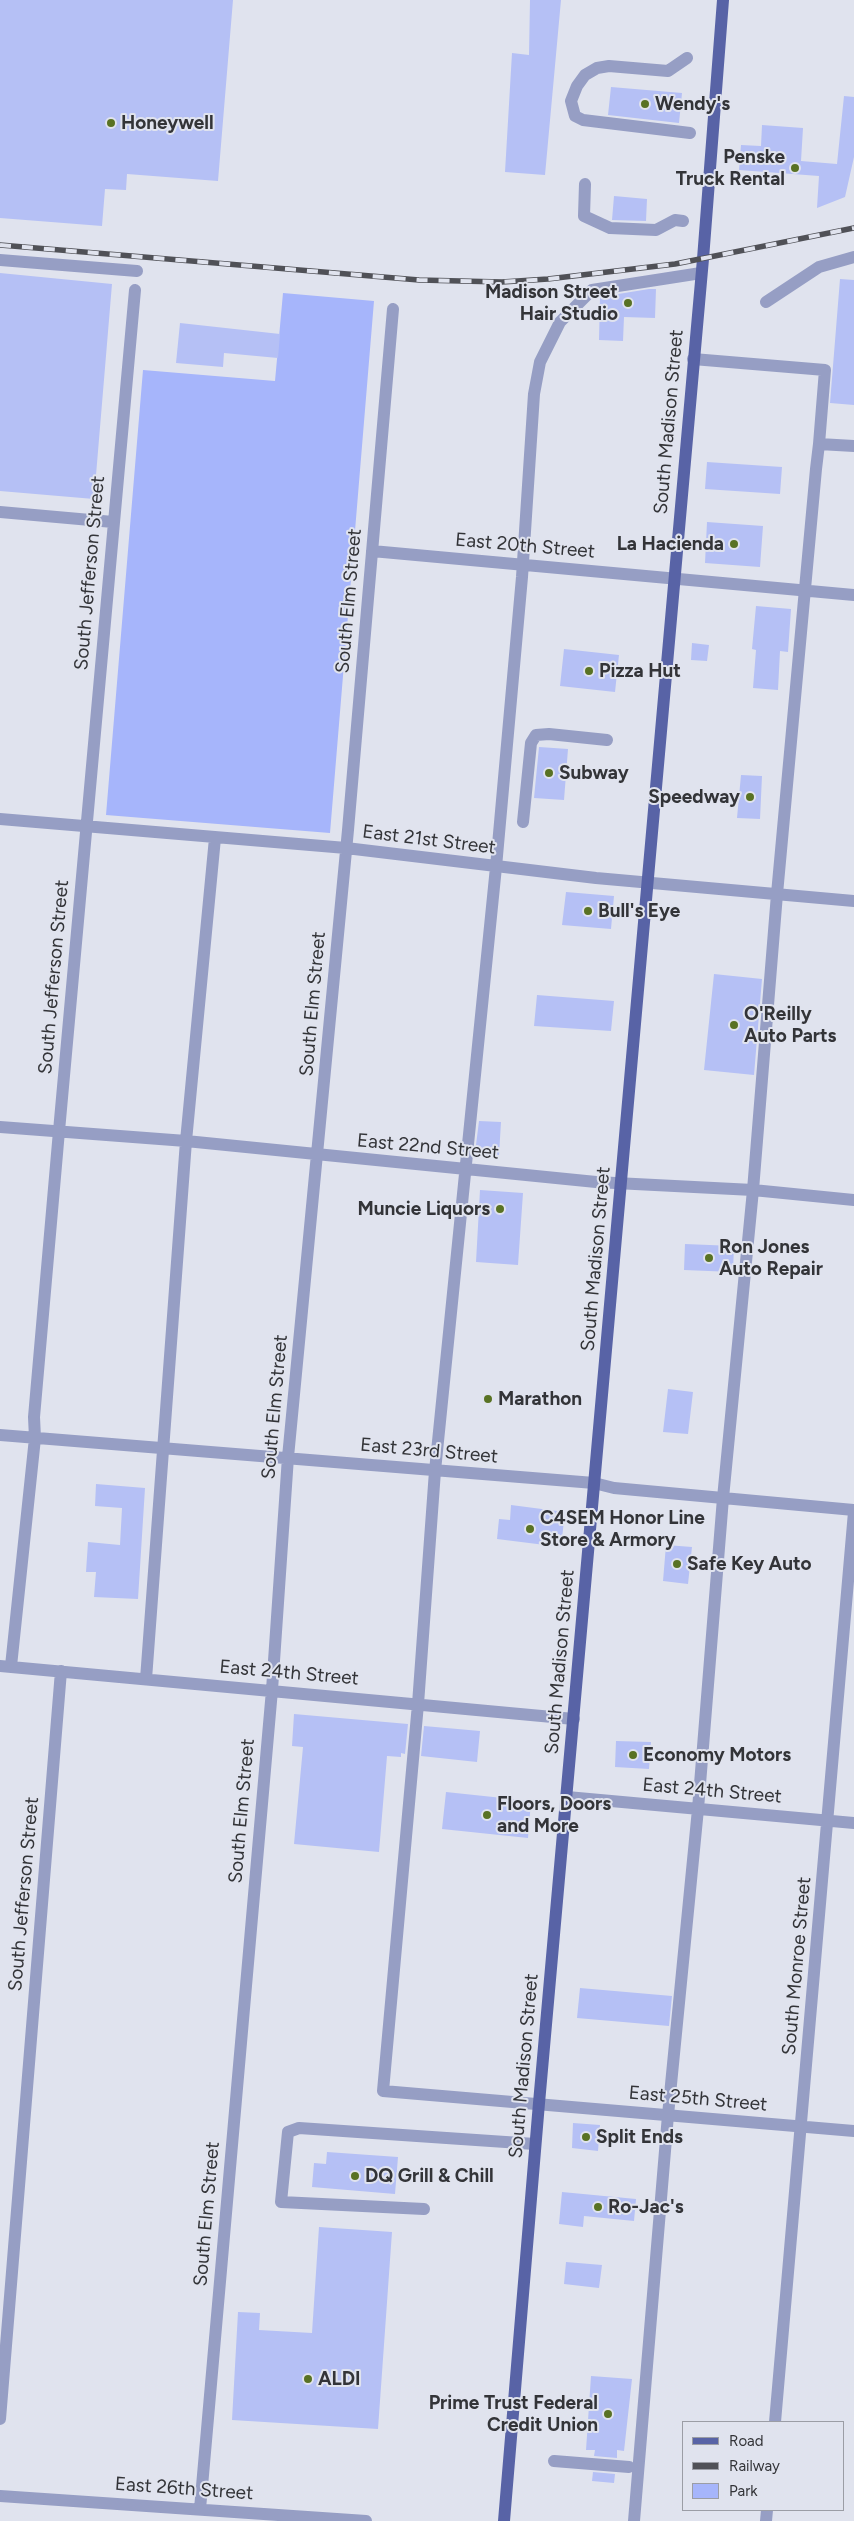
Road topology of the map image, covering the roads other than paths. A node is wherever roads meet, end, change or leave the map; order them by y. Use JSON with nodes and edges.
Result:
{"nodes":[{"id":1,"x":722,"y":0,"type":"edge"},
{"id":2,"x":687,"y":58,"type":"dead end"},
{"id":3,"x":690,"y":133,"type":"dead end"},
{"id":4,"x":585,"y":184,"type":"dead end"},
{"id":5,"x":683,"y":221,"type":"dead end"},
{"id":6,"x":854,"y":257,"type":"edge"},
{"id":7,"x":0,"y":260,"type":"edge"},
{"id":8,"x":137,"y":271,"type":"dead end"},
{"id":9,"x":701,"y":273,"type":"junction"},
{"id":10,"x":135,"y":290,"type":"dead end"},
{"id":11,"x":766,"y":302,"type":"dead end"},
{"id":12,"x":393,"y":309,"type":"dead end"},
{"id":13,"x":693,"y":359,"type":"junction"},
{"id":14,"x":819,"y":444,"type":"junction"},
{"id":15,"x":854,"y":446,"type":"edge"},
{"id":16,"x":0,"y":512,"type":"edge"},
{"id":17,"x":113,"y":522,"type":"junction"},
{"id":18,"x":372,"y":551,"type":"junction"},
{"id":19,"x":523,"y":565,"type":"junction"},
{"id":20,"x":674,"y":579,"type":"junction"},
{"id":21,"x":806,"y":591,"type":"junction"},
{"id":22,"x":854,"y":595,"type":"edge"},
{"id":23,"x":607,"y":740,"type":"dead end"},
{"id":24,"x":0,"y":819,"type":"edge"},
{"id":25,"x":523,"y":822,"type":"dead end"},
{"id":26,"x":87,"y":828,"type":"junction"},
{"id":27,"x":215,"y":838,"type":"junction"},
{"id":28,"x":346,"y":848,"type":"junction"},
{"id":29,"x":496,"y":867,"type":"junction"},
{"id":30,"x":647,"y":883,"type":"junction"},
{"id":31,"x":777,"y":894,"type":"junction"},
{"id":32,"x":854,"y":901,"type":"edge"},
{"id":33,"x":0,"y":1127,"type":"edge"},
{"id":34,"x":59,"y":1131,"type":"junction"},
{"id":35,"x":186,"y":1141,"type":"junction"},
{"id":36,"x":318,"y":1156,"type":"junction"},
{"id":37,"x":466,"y":1169,"type":"junction"},
{"id":38,"x":622,"y":1182,"type":"junction"},
{"id":39,"x":754,"y":1190,"type":"junction"},
{"id":40,"x":854,"y":1200,"type":"edge"},
{"id":41,"x":0,"y":1435,"type":"edge"},
{"id":42,"x":35,"y":1438,"type":"junction"},
{"id":43,"x":163,"y":1447,"type":"junction"},
{"id":44,"x":288,"y":1457,"type":"junction"},
{"id":45,"x":435,"y":1471,"type":"junction"},
{"id":46,"x":594,"y":1483,"type":"junction"},
{"id":47,"x":723,"y":1498,"type":"junction"},
{"id":48,"x":854,"y":1511,"type":"edge"},
{"id":49,"x":6,"y":1666,"type":"edge"},
{"id":50,"x":61,"y":1671,"type":"junction"},
{"id":51,"x":146,"y":1679,"type":"junction"},
{"id":52,"x":272,"y":1690,"type":"junction"},
{"id":53,"x":418,"y":1704,"type":"junction"},
{"id":54,"x":574,"y":1719,"type":"junction"},
{"id":55,"x":567,"y":1798,"type":"junction"},
{"id":56,"x":698,"y":1809,"type":"junction"},
{"id":57,"x":829,"y":1821,"type":"junction"},
{"id":58,"x":854,"y":1823,"type":"edge"},
{"id":59,"x":539,"y":2104,"type":"junction"},
{"id":60,"x":668,"y":2115,"type":"junction"},
{"id":61,"x":801,"y":2126,"type":"junction"},
{"id":62,"x":854,"y":2131,"type":"edge"},
{"id":63,"x":535,"y":2144,"type":"junction"},
{"id":64,"x":424,"y":2209,"type":"dead end"},
{"id":65,"x":0,"y":2419,"type":"edge"},
{"id":66,"x":775,"y":2421,"type":"edge"},
{"id":67,"x":554,"y":2461,"type":"dead end"},
{"id":68,"x":629,"y":2467,"type":"dead end"},
{"id":69,"x":0,"y":2496,"type":"edge"},
{"id":70,"x":200,"y":2509,"type":"junction"},
{"id":71,"x":366,"y":2521,"type":"edge"},
{"id":72,"x":504,"y":2521,"type":"edge"},
{"id":73,"x":634,"y":2521,"type":"edge"}],
"edges":[{"from":1,"to":9,"type":"main road","name":"South Madison Street"},
{"from":2,"to":3,"type":"street"},
{"from":4,"to":5,"type":"street"},
{"from":6,"to":11,"type":"street"},
{"from":7,"to":8,"type":"street"},
{"from":9,"to":13,"type":"main road","name":"South Madison Street"},
{"from":9,"to":19,"type":"street"},
{"from":10,"to":17,"type":"street","name":"South Jefferson Street"},
{"from":12,"to":18,"type":"street","name":"South Elm Street"},
{"from":13,"to":14,"type":"street"},
{"from":13,"to":20,"type":"main road","name":"South Madison Street"},
{"from":14,"to":15,"type":"street"},
{"from":14,"to":21,"type":"street"},
{"from":16,"to":17,"type":"street"},
{"from":17,"to":26,"type":"street","name":"South Jefferson Street"},
{"from":18,"to":19,"type":"street","name":"East 20th Street"},
{"from":18,"to":28,"type":"street","name":"South Elm Street"},
{"from":19,"to":20,"type":"street","name":"East 20th Street"},
{"from":19,"to":29,"type":"street"},
{"from":20,"to":21,"type":"street","name":"East 20th Street"},
{"from":20,"to":30,"type":"main road","name":"South Madison Street"},
{"from":21,"to":22,"type":"street","name":"East 20th Street"},
{"from":21,"to":31,"type":"street"},
{"from":23,"to":25,"type":"street"},
{"from":24,"to":26,"type":"street","name":"East 21st Street"},
{"from":26,"to":27,"type":"street","name":"East 21st Street"},
{"from":26,"to":34,"type":"street","name":"South Jefferson Street"},
{"from":27,"to":28,"type":"street","name":"East 21st Street"},
{"from":27,"to":35,"type":"street"},
{"from":28,"to":29,"type":"street","name":"East 21st Street"},
{"from":28,"to":36,"type":"street","name":"South Elm Street"},
{"from":29,"to":30,"type":"street","name":"East 21st Street"},
{"from":29,"to":37,"type":"street"},
{"from":30,"to":31,"type":"street","name":"East 21st Street"},
{"from":30,"to":38,"type":"main road","name":"South Madison Street"},
{"from":31,"to":32,"type":"street","name":"East 21st Street"},
{"from":31,"to":39,"type":"street"},
{"from":33,"to":34,"type":"street","name":"East 22nd Street"},
{"from":34,"to":35,"type":"street","name":"East 22nd Street"},
{"from":34,"to":42,"type":"street","name":"South Jefferson Street"},
{"from":35,"to":36,"type":"street","name":"East 22nd Street"},
{"from":35,"to":43,"type":"street"},
{"from":36,"to":37,"type":"street","name":"East 22nd Street"},
{"from":36,"to":44,"type":"street","name":"South Elm Street"},
{"from":37,"to":38,"type":"street","name":"East 22nd Street"},
{"from":37,"to":45,"type":"street"},
{"from":38,"to":39,"type":"street","name":"East 22nd Street"},
{"from":38,"to":46,"type":"main road","name":"South Madison Street"},
{"from":39,"to":40,"type":"street","name":"East 22nd Street"},
{"from":39,"to":47,"type":"street"},
{"from":41,"to":42,"type":"street","name":"East 23rd Street"},
{"from":42,"to":43,"type":"street","name":"East 23rd Street"},
{"from":42,"to":49,"type":"street","name":"South Jefferson Street"},
{"from":43,"to":44,"type":"street","name":"East 23rd Street"},
{"from":43,"to":51,"type":"street"},
{"from":44,"to":45,"type":"street","name":"East 23rd Street"},
{"from":44,"to":52,"type":"street","name":"South Elm Street"},
{"from":45,"to":46,"type":"street","name":"East 23rd Street"},
{"from":45,"to":53,"type":"street"},
{"from":46,"to":47,"type":"street","name":"East 23rd Street"},
{"from":46,"to":54,"type":"main road","name":"South Madison Street"},
{"from":47,"to":48,"type":"street","name":"East 23rd Street"},
{"from":47,"to":56,"type":"street"},
{"from":48,"to":57,"type":"street","name":"South Monroe Street"},
{"from":49,"to":50,"type":"street","name":"East 24th Street"},
{"from":50,"to":51,"type":"street","name":"East 24th Street"},
{"from":50,"to":65,"type":"street","name":"South Jefferson Street"},
{"from":51,"to":52,"type":"street","name":"East 24th Street"},
{"from":52,"to":53,"type":"street","name":"East 24th Street"},
{"from":52,"to":70,"type":"street","name":"South Elm Street"},
{"from":53,"to":54,"type":"street","name":"East 24th Street"},
{"from":53,"to":59,"type":"street","name":"East 25th Street"},
{"from":54,"to":55,"type":"main road","name":"South Madison Street"},
{"from":55,"to":56,"type":"street","name":"East 24th Street"},
{"from":55,"to":59,"type":"main road","name":"South Madison Street"},
{"from":56,"to":57,"type":"street","name":"East 24th Street"},
{"from":56,"to":60,"type":"street"},
{"from":57,"to":58,"type":"street","name":"East 24th Street"},
{"from":57,"to":61,"type":"street","name":"South Monroe Street"},
{"from":59,"to":60,"type":"street","name":"East 25th Street"},
{"from":59,"to":63,"type":"main road","name":"South Madison Street"},
{"from":60,"to":61,"type":"street","name":"East 25th Street"},
{"from":60,"to":73,"type":"street"},
{"from":61,"to":62,"type":"street","name":"East 25th Street"},
{"from":61,"to":66,"type":"street","name":"South Monroe Street"},
{"from":63,"to":64,"type":"street"},
{"from":63,"to":72,"type":"main road","name":"South Madison Street"},
{"from":67,"to":68,"type":"street"},
{"from":69,"to":70,"type":"street","name":"East 26th Street"},
{"from":70,"to":71,"type":"street","name":"East 26th Street"}]}
